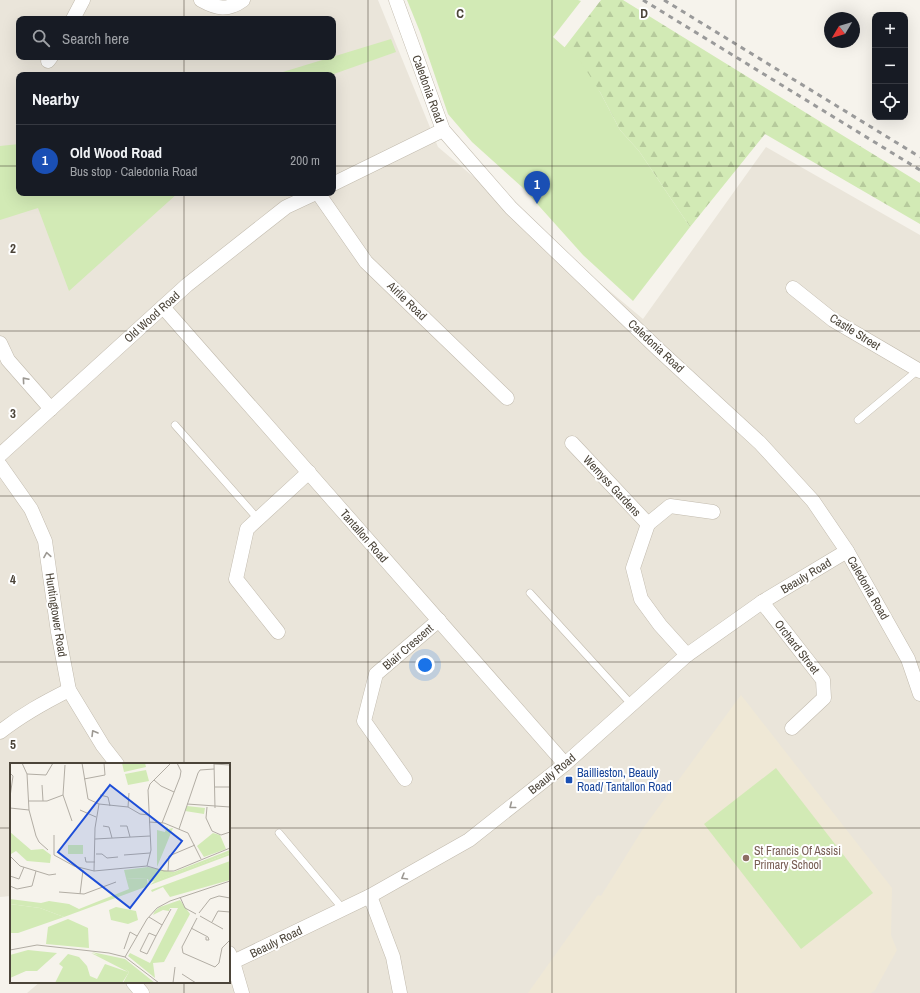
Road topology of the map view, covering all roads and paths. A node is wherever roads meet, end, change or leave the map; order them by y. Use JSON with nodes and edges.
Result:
{"nodes":[{"id":1,"x":83,"y":0,"type":"edge"},
{"id":2,"x":202,"y":0,"type":"edge"},
{"id":3,"x":243,"y":0,"type":"edge"},
{"id":4,"x":396,"y":0,"type":"edge"},
{"id":5,"x":74,"y":16,"type":"edge"},
{"id":6,"x":443,"y":130,"type":"junction"},
{"id":7,"x":336,"y":183,"type":"edge"},
{"id":8,"x":311,"y":196,"type":"edge"},
{"id":9,"x":319,"y":196,"type":"edge"},
{"id":10,"x":793,"y":288,"type":"dead end"},
{"id":11,"x":163,"y":307,"type":"junction"},
{"id":12,"x":0,"y":343,"type":"edge"},
{"id":13,"x":919,"y":371,"type":"edge"},
{"id":14,"x":507,"y":398,"type":"dead end"},
{"id":15,"x":51,"y":409,"type":"junction"},
{"id":16,"x":858,"y":420,"type":"dead end"},
{"id":17,"x":175,"y":425,"type":"dead end"},
{"id":18,"x":572,"y":443,"type":"dead end"},
{"id":19,"x":0,"y":455,"type":"edge"},
{"id":20,"x":0,"y":465,"type":"edge"},
{"id":21,"x":309,"y":472,"type":"junction"},
{"id":22,"x":713,"y":512,"type":"dead end"},
{"id":23,"x":258,"y":519,"type":"junction"},
{"id":24,"x":648,"y":524,"type":"junction"},
{"id":25,"x":847,"y":551,"type":"junction"},
{"id":26,"x":530,"y":593,"type":"dead end"},
{"id":27,"x":762,"y":602,"type":"junction"},
{"id":28,"x":439,"y":620,"type":"junction"},
{"id":29,"x":278,"y":632,"type":"dead end"},
{"id":30,"x":687,"y":655,"type":"junction"},
{"id":31,"x":914,"y":656,"type":"edge"},
{"id":32,"x":69,"y":690,"type":"junction"},
{"id":33,"x":920,"y":694,"type":"edge"},
{"id":34,"x":632,"y":705,"type":"junction"},
{"id":35,"x":792,"y":728,"type":"dead end"},
{"id":36,"x":0,"y":732,"type":"edge"},
{"id":37,"x":116,"y":763,"type":"edge"},
{"id":38,"x":565,"y":764,"type":"junction"},
{"id":39,"x":405,"y":779,"type":"dead end"},
{"id":40,"x":279,"y":833,"type":"dead end"},
{"id":41,"x":370,"y":896,"type":"junction"},
{"id":42,"x":343,"y":910,"type":"junction"},
{"id":43,"x":231,"y":958,"type":"edge"},
{"id":44,"x":134,"y":983,"type":"edge"},
{"id":45,"x":142,"y":993,"type":"edge"},
{"id":46,"x":242,"y":993,"type":"edge"},
{"id":47,"x":400,"y":993,"type":"edge"}],
"edges":[{"from":1,"to":5,"type":"street"},
{"from":2,"to":3,"type":"street"},
{"from":4,"to":6,"type":"street","name":"Caledonia Road"},
{"from":6,"to":7,"type":"street"},
{"from":6,"to":25,"type":"street","name":"Caledonia Road"},
{"from":8,"to":11,"type":"street","name":"Old Wood Road"},
{"from":9,"to":14,"type":"street","name":"Airlie Road"},
{"from":10,"to":13,"type":"street","name":"Castle Street"},
{"from":11,"to":15,"type":"street","name":"Old Wood Road"},
{"from":11,"to":21,"type":"street","name":"Tantallon Road"},
{"from":15,"to":12,"type":"street","one_way":true},
{"from":13,"to":16,"type":"lane"},
{"from":15,"to":19,"type":"street","name":"Old Wood Road"},
{"from":17,"to":23,"type":"lane"},
{"from":18,"to":24,"type":"street","name":"Wemyss Gardens"},
{"from":32,"to":20,"type":"street","name":"Huntingtower Road","one_way":true},
{"from":21,"to":23,"type":"street"},
{"from":21,"to":28,"type":"street","name":"Tantallon Road"},
{"from":22,"to":24,"type":"street"},
{"from":23,"to":29,"type":"street"},
{"from":24,"to":30,"type":"street","name":"Wemyss Gardens"},
{"from":25,"to":27,"type":"street","name":"Beauly Road"},
{"from":25,"to":31,"type":"street","name":"Caledonia Road"},
{"from":26,"to":34,"type":"lane"},
{"from":27,"to":30,"type":"street","name":"Beauly Road"},
{"from":27,"to":35,"type":"street","name":"Orchard Street"},
{"from":28,"to":38,"type":"street","name":"Tantallon Road"},
{"from":28,"to":39,"type":"street","name":"Blair Crescent"},
{"from":30,"to":34,"type":"street","name":"Beauly Road"},
{"from":31,"to":33,"type":"street","name":"Caledonia Road"},
{"from":32,"to":36,"type":"street"},
{"from":37,"to":32,"type":"street","name":"Huntingtower Road","one_way":true},
{"from":34,"to":38,"type":"street","name":"Beauly Road"},
{"from":38,"to":41,"type":"street","name":"Beauly Road","one_way":true},
{"from":40,"to":42,"type":"lane"},
{"from":41,"to":42,"type":"street","name":"Beauly Road"},
{"from":41,"to":47,"type":"street"},
{"from":42,"to":43,"type":"street","name":"Beauly Road"},
{"from":43,"to":46,"type":"street"},
{"from":44,"to":45,"type":"street"}]}
